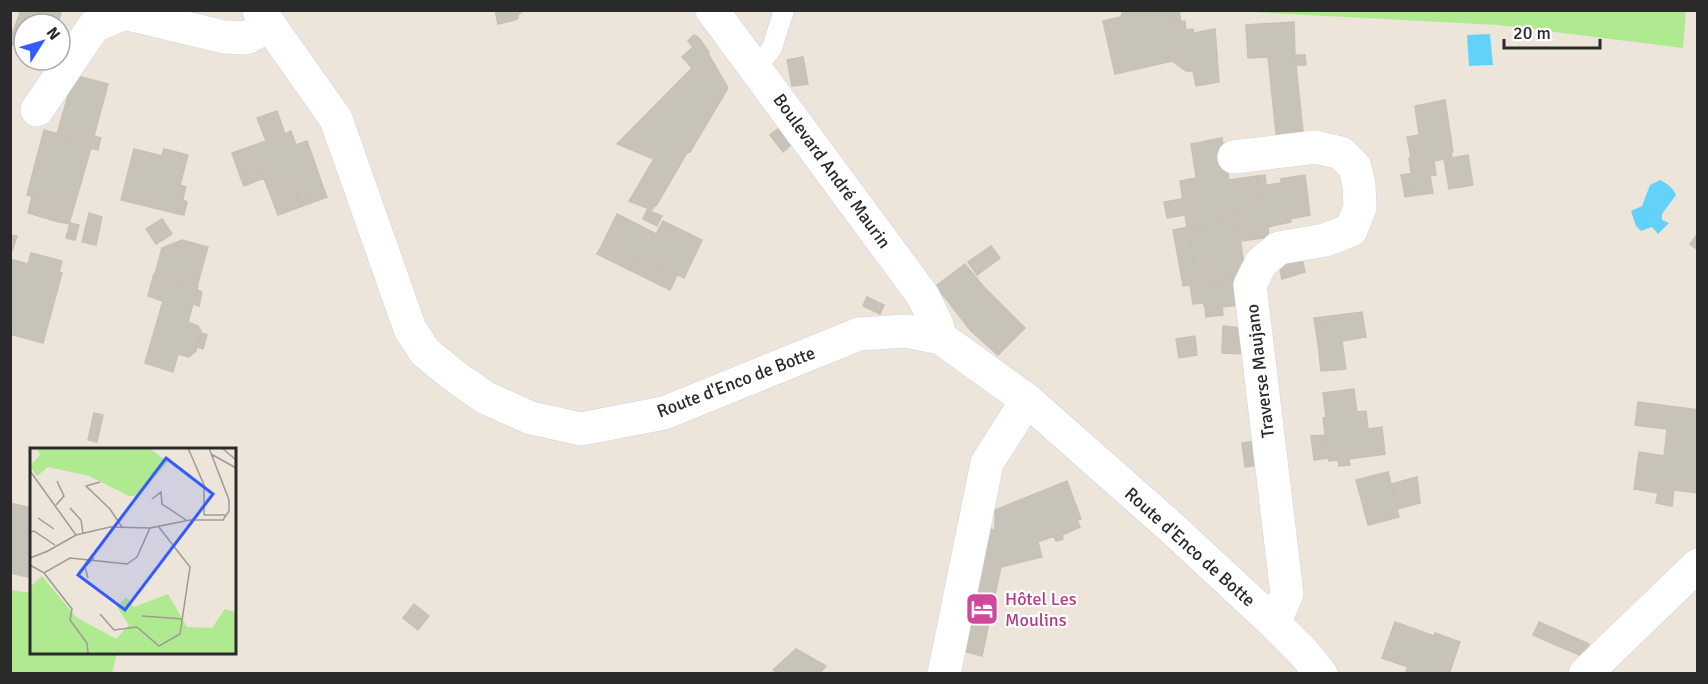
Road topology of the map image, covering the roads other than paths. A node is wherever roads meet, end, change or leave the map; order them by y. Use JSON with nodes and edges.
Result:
{"nodes":[{"id":1,"x":712,"y":10,"type":"edge"},
{"id":2,"x":784,"y":10,"type":"edge"},
{"id":3,"x":265,"y":18,"type":"edge"},
{"id":4,"x":756,"y":69,"type":"junction"},
{"id":5,"x":37,"y":110,"type":"dead end"},
{"id":6,"x":1234,"y":157,"type":"dead end"},
{"id":7,"x":941,"y":338,"type":"junction"},
{"id":8,"x":1027,"y":400,"type":"junction"},
{"id":9,"x":1698,"y":565,"type":"edge"},
{"id":10,"x":1274,"y":623,"type":"junction"},
{"id":11,"x":1313,"y":664,"type":"edge"},
{"id":12,"x":944,"y":674,"type":"edge"},
{"id":13,"x":1334,"y":674,"type":"edge"},
{"id":14,"x":1585,"y":674,"type":"edge"}],
"edges":[{"from":1,"to":4,"type":"street","name":"Boulevard André Maurin"},
{"from":2,"to":4,"type":"lane"},
{"from":3,"to":5,"type":"street"},
{"from":3,"to":7,"type":"street","name":"Route d'Enco de Botte"},
{"from":4,"to":7,"type":"street","name":"Boulevard André Maurin"},
{"from":6,"to":10,"type":"street","name":"Traverse Maujano"},
{"from":7,"to":8,"type":"street","name":"Route d'Enco de Botte"},
{"from":8,"to":10,"type":"street","name":"Route d'Enco de Botte"},
{"from":8,"to":12,"type":"street"},
{"from":9,"to":14,"type":"street"},
{"from":10,"to":11,"type":"street","name":"Route d'Enco de Botte"},
{"from":11,"to":13,"type":"street","name":"Route d'Enco de Botte"}]}
